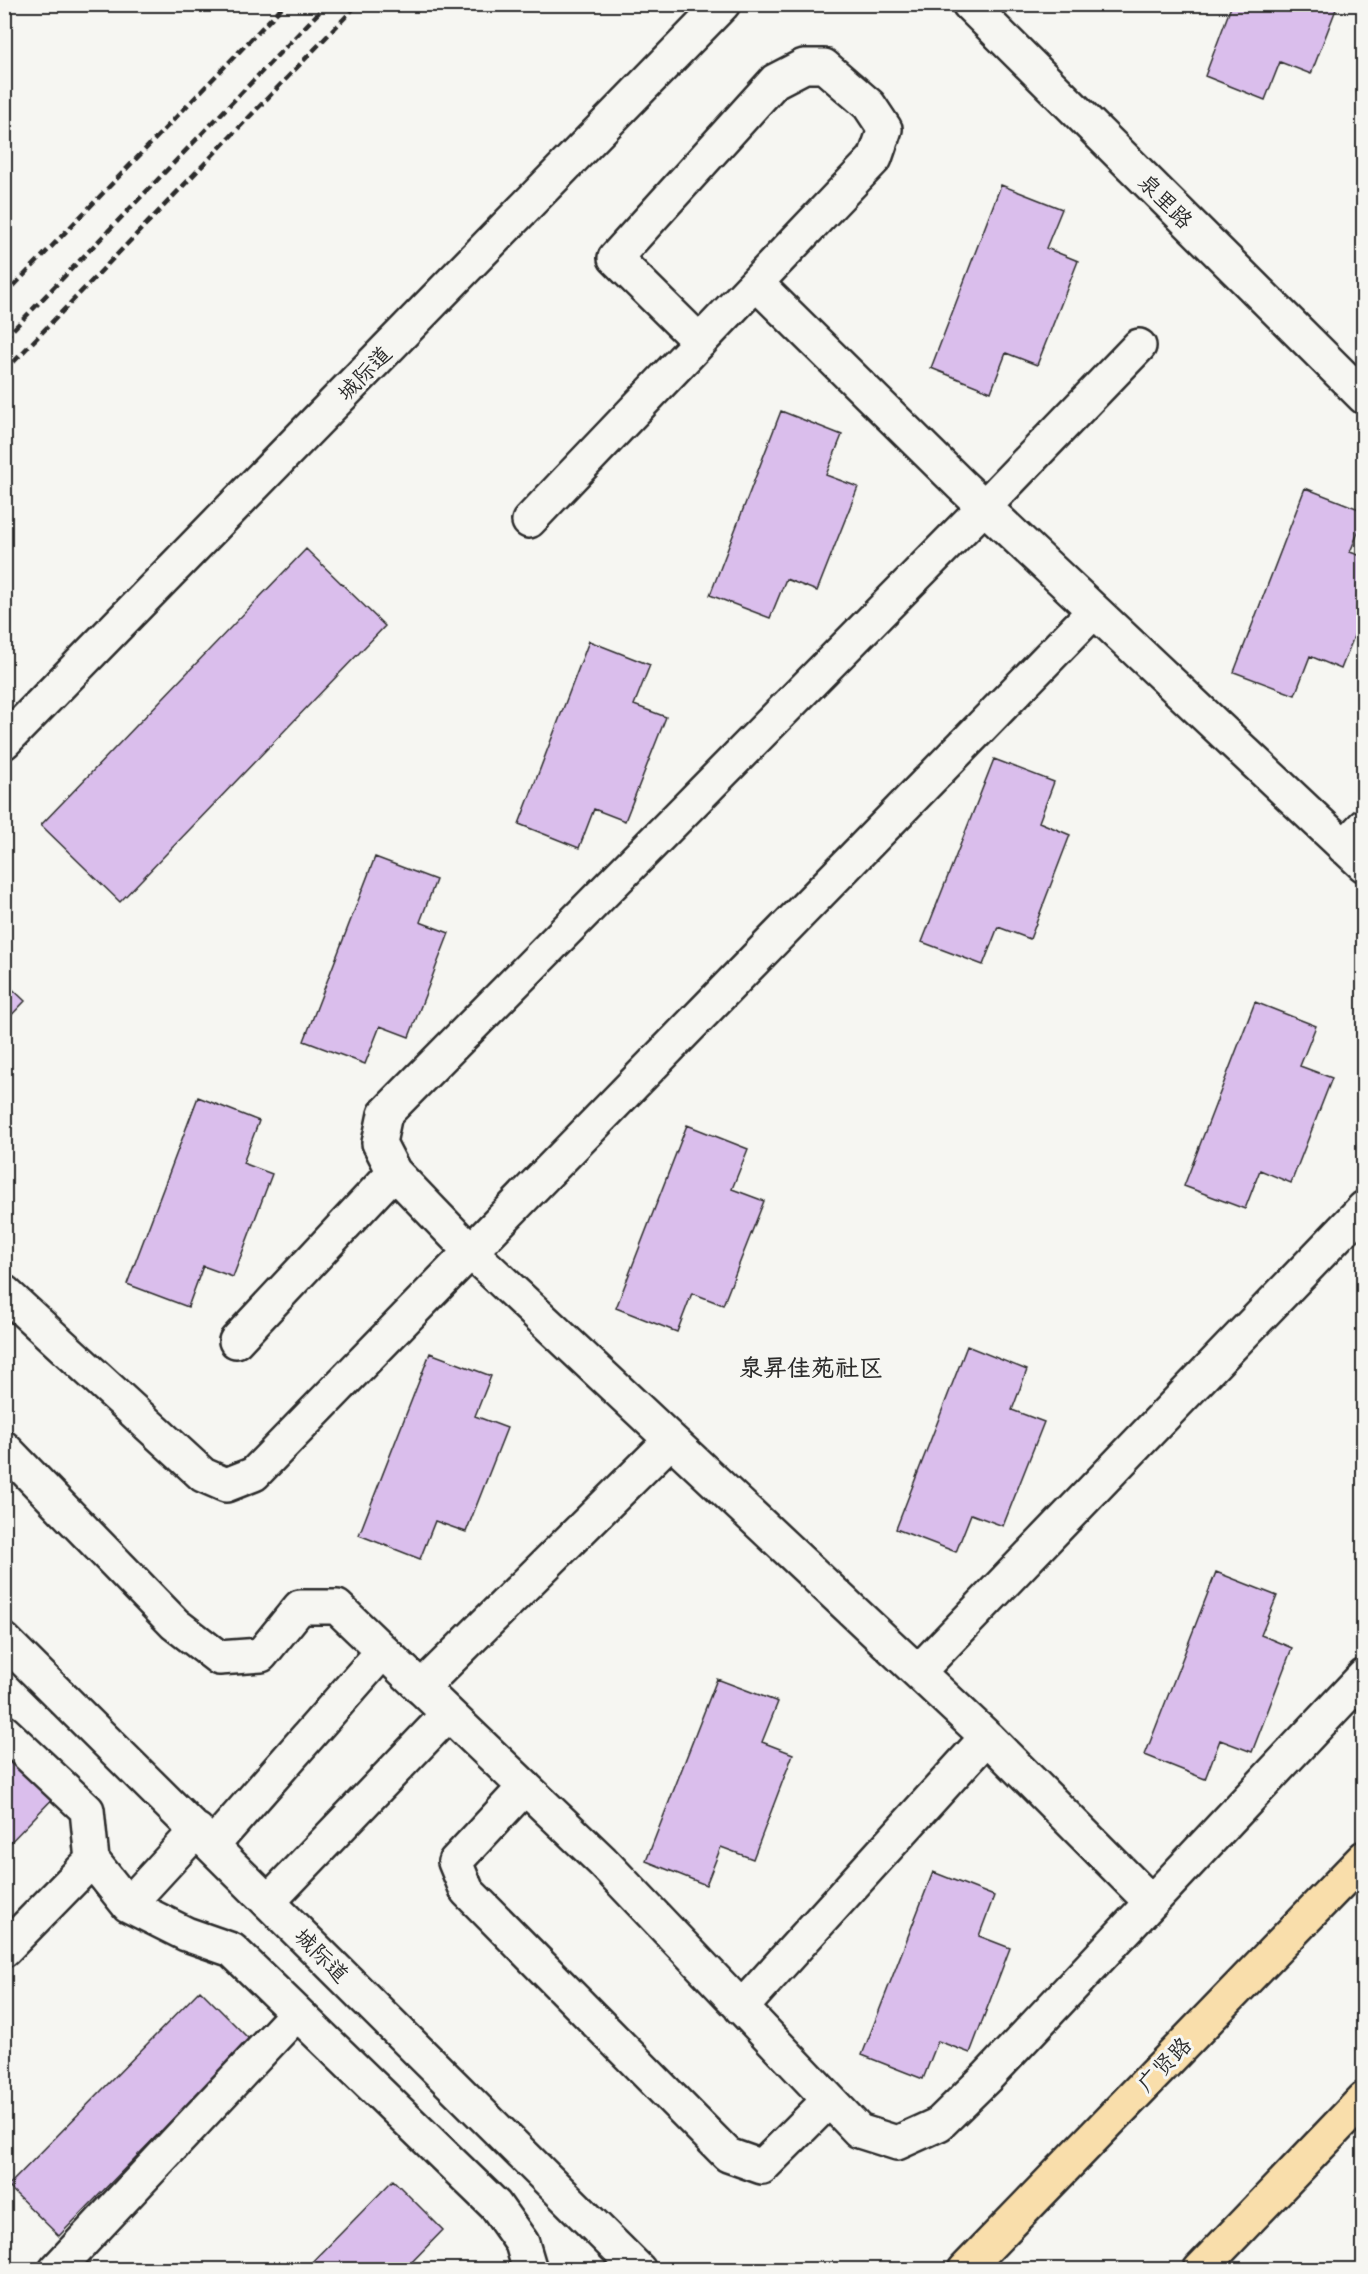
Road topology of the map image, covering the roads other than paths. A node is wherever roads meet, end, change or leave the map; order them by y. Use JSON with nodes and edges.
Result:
{"nodes":[{"id":1,"x":723,"y":4,"type":"edge"},
{"id":2,"x":969,"y":4,"type":"edge"},
{"id":3,"x":756,"y":283,"type":"junction"},
{"id":4,"x":700,"y":342,"type":"junction"},
{"id":5,"x":1139,"y":346,"type":"dead end"},
{"id":6,"x":1364,"y":397,"type":"edge"},
{"id":7,"x":984,"y":507,"type":"junction"},
{"id":8,"x":528,"y":521,"type":"dead end"},
{"id":9,"x":1094,"y":611,"type":"junction"},
{"id":10,"x":4,"y":742,"type":"edge"},
{"id":11,"x":1357,"y":846,"type":"edge"},
{"id":12,"x":394,"y":1172,"type":"junction"},
{"id":13,"x":1364,"y":1208,"type":"edge"},
{"id":14,"x":471,"y":1252,"type":"junction"},
{"id":15,"x":4,"y":1292,"type":"edge"},
{"id":16,"x":236,"y":1341,"type":"dead end"},
{"id":17,"x":671,"y":1440,"type":"junction"},
{"id":18,"x":4,"y":1448,"type":"edge"},
{"id":19,"x":4,"y":1640,"type":"edge"},
{"id":20,"x":383,"y":1651,"type":"junction"},
{"id":21,"x":918,"y":1672,"type":"junction"},
{"id":22,"x":1364,"y":1676,"type":"edge"},
{"id":23,"x":421,"y":1688,"type":"junction"},
{"id":24,"x":448,"y":1714,"type":"junction"},
{"id":25,"x":4,"y":1732,"type":"edge"},
{"id":26,"x":987,"y":1737,"type":"junction"},
{"id":27,"x":525,"y":1787,"type":"junction"},
{"id":28,"x":204,"y":1838,"type":"junction"},
{"id":29,"x":1364,"y":1858,"type":"edge"},
{"id":30,"x":92,"y":1860,"type":"junction"},
{"id":31,"x":268,"y":1902,"type":"junction"},
{"id":32,"x":1151,"y":1902,"type":"junction"},
{"id":33,"x":128,"y":1905,"type":"junction"},
{"id":34,"x":4,"y":1950,"type":"edge"},
{"id":35,"x":741,"y":2008,"type":"junction"},
{"id":36,"x":297,"y":2013,"type":"junction"},
{"id":37,"x":1364,"y":2099,"type":"edge"},
{"id":38,"x":829,"y":2100,"type":"junction"},
{"id":39,"x":56,"y":2270,"type":"edge"},
{"id":40,"x":530,"y":2270,"type":"edge"},
{"id":41,"x":639,"y":2270,"type":"edge"},
{"id":42,"x":965,"y":2270,"type":"edge"},
{"id":43,"x":1200,"y":2270,"type":"edge"}],
"edges":[{"from":1,"to":10,"type":"street","name":"城际道"},
{"from":2,"to":6,"type":"street","name":"泉里路"},
{"from":3,"to":4,"type":"street"},
{"from":3,"to":4,"type":"street"},
{"from":3,"to":7,"type":"street"},
{"from":4,"to":8,"type":"street"},
{"from":5,"to":7,"type":"street"},
{"from":7,"to":9,"type":"street"},
{"from":7,"to":12,"type":"street"},
{"from":9,"to":11,"type":"street"},
{"from":9,"to":14,"type":"street"},
{"from":12,"to":14,"type":"street"},
{"from":12,"to":16,"type":"street"},
{"from":13,"to":21,"type":"street"},
{"from":14,"to":15,"type":"street"},
{"from":14,"to":17,"type":"street"},
{"from":17,"to":21,"type":"street"},
{"from":17,"to":23,"type":"street"},
{"from":18,"to":20,"type":"street"},
{"from":19,"to":28,"type":"street","name":"城际道"},
{"from":20,"to":23,"type":"street"},
{"from":20,"to":28,"type":"street"},
{"from":21,"to":26,"type":"street"},
{"from":22,"to":32,"type":"street"},
{"from":23,"to":24,"type":"street"},
{"from":24,"to":27,"type":"street"},
{"from":24,"to":31,"type":"street"},
{"from":25,"to":30,"type":"street"},
{"from":26,"to":32,"type":"street"},
{"from":26,"to":35,"type":"street"},
{"from":27,"to":35,"type":"street"},
{"from":27,"to":38,"type":"street"},
{"from":28,"to":31,"type":"street","name":"城际道"},
{"from":28,"to":33,"type":"street"},
{"from":29,"to":42,"type":"main road","name":"广贤路"},
{"from":30,"to":33,"type":"street"},
{"from":30,"to":34,"type":"street"},
{"from":31,"to":41,"type":"street","name":"城际道"},
{"from":32,"to":38,"type":"street"},
{"from":33,"to":36,"type":"street"},
{"from":35,"to":38,"type":"street"},
{"from":36,"to":39,"type":"street"},
{"from":36,"to":40,"type":"street"},
{"from":37,"to":43,"type":"main road"}]}
